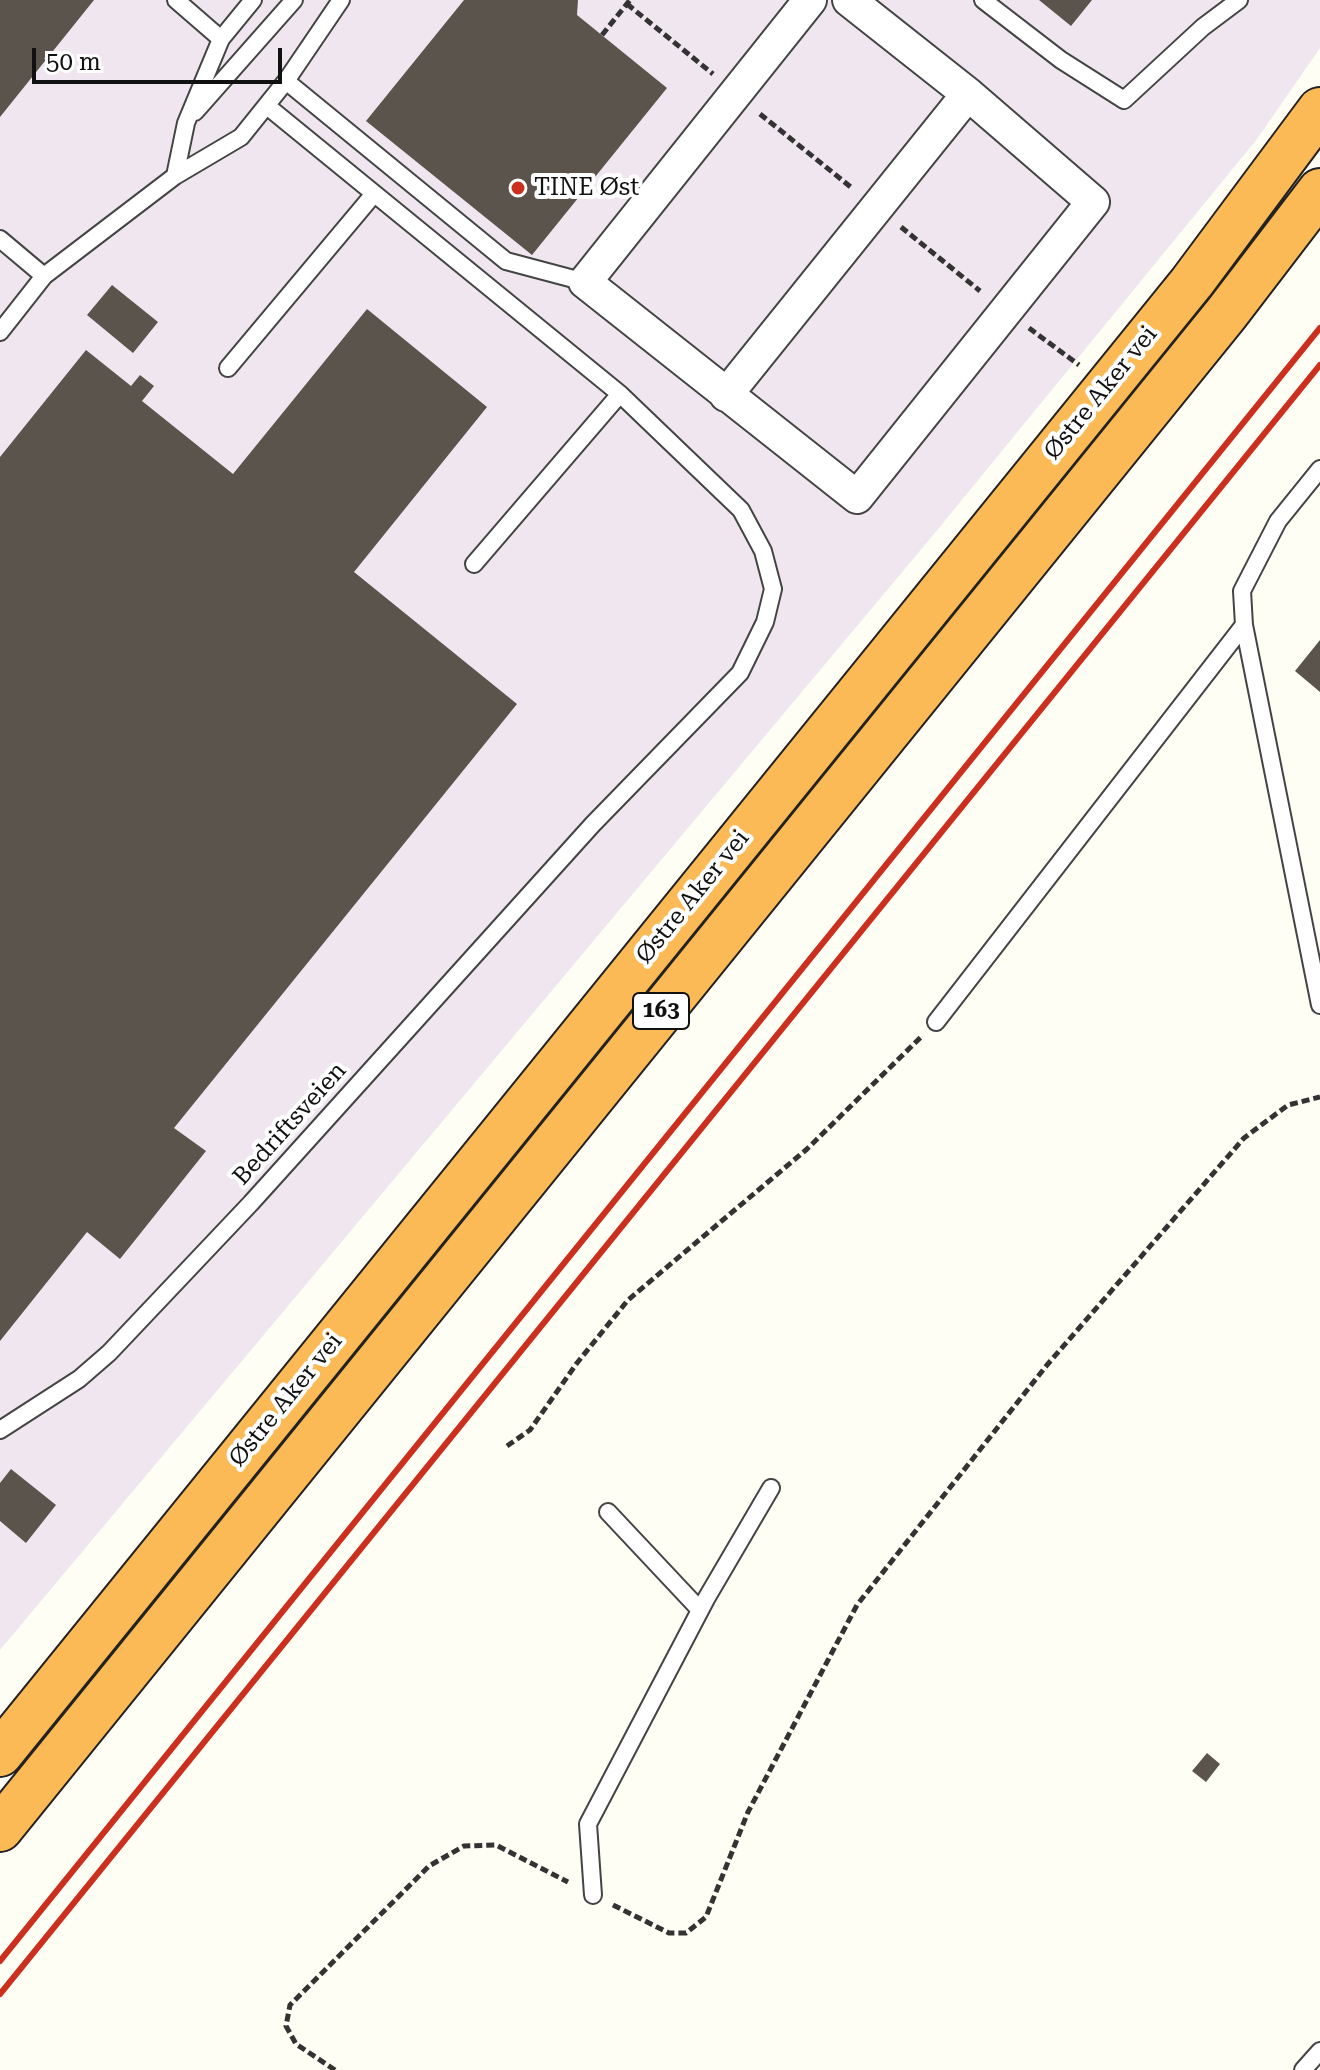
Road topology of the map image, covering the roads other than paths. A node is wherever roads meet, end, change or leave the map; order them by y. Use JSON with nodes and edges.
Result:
{"nodes":[{"id":1,"x":176,"y":0,"type":"edge"},
{"id":2,"x":193,"y":0,"type":"edge"},
{"id":3,"x":253,"y":0,"type":"edge"},
{"id":4,"x":294,"y":0,"type":"edge"},
{"id":5,"x":341,"y":0,"type":"edge"},
{"id":6,"x":810,"y":0,"type":"edge"},
{"id":7,"x":849,"y":0,"type":"edge"},
{"id":8,"x":983,"y":0,"type":"edge"},
{"id":9,"x":1239,"y":0,"type":"edge"},
{"id":10,"x":198,"y":20,"type":"junction"},
{"id":11,"x":221,"y":39,"type":"junction"},
{"id":12,"x":286,"y":81,"type":"junction"},
{"id":13,"x":968,"y":94,"type":"junction"},
{"id":14,"x":267,"y":106,"type":"junction"},
{"id":15,"x":1320,"y":110,"type":"edge"},
{"id":16,"x":186,"y":123,"type":"junction"},
{"id":17,"x":175,"y":176,"type":"junction"},
{"id":18,"x":1320,"y":191,"type":"edge"},
{"id":19,"x":373,"y":195,"type":"junction"},
{"id":20,"x":0,"y":239,"type":"edge"},
{"id":21,"x":44,"y":276,"type":"junction"},
{"id":22,"x":585,"y":282,"type":"junction"},
{"id":23,"x":0,"y":332,"type":"edge"},
{"id":24,"x":228,"y":368,"type":"dead end"},
{"id":25,"x":620,"y":394,"type":"junction"},
{"id":26,"x":726,"y":395,"type":"junction"},
{"id":27,"x":1320,"y":469,"type":"edge"},
{"id":28,"x":474,"y":564,"type":"dead end"},
{"id":29,"x":1244,"y":625,"type":"junction"},
{"id":30,"x":1320,"y":1005,"type":"edge"},
{"id":31,"x":936,"y":1022,"type":"road end"},
{"id":32,"x":0,"y":1430,"type":"edge"},
{"id":33,"x":771,"y":1488,"type":"dead end"},
{"id":34,"x":608,"y":1512,"type":"dead end"},
{"id":35,"x":700,"y":1610,"type":"junction"},
{"id":36,"x":0,"y":1754,"type":"edge"},
{"id":37,"x":0,"y":1829,"type":"edge"},
{"id":38,"x":593,"y":1895,"type":"road end"},
{"id":39,"x":1320,"y":2051,"type":"edge"},
{"id":40,"x":1303,"y":2070,"type":"edge"}],
"edges":[{"from":1,"to":10,"type":"lane"},
{"from":2,"to":10,"type":"lane"},
{"from":3,"to":11,"type":"lane"},
{"from":4,"to":16,"type":"lane"},
{"from":5,"to":12,"type":"lane"},
{"from":6,"to":22,"type":"street"},
{"from":7,"to":13,"type":"street"},
{"from":8,"to":9,"type":"lane"},
{"from":10,"to":11,"type":"lane"},
{"from":11,"to":16,"type":"lane"},
{"from":12,"to":14,"type":"lane"},
{"from":12,"to":22,"type":"lane"},
{"from":13,"to":26,"type":"street"},
{"from":13,"to":26,"type":"street"},
{"from":14,"to":17,"type":"lane"},
{"from":14,"to":19,"type":"lane","name":"Bedriftsveien"},
{"from":15,"to":36,"type":"highway","name":"Østre Aker vei","number":"163"},
{"from":16,"to":17,"type":"lane"},
{"from":17,"to":21,"type":"lane"},
{"from":18,"to":37,"type":"highway","name":"Østre Aker vei","number":"163"},
{"from":19,"to":24,"type":"lane"},
{"from":19,"to":25,"type":"lane","name":"Bedriftsveien"},
{"from":20,"to":21,"type":"lane"},
{"from":21,"to":23,"type":"lane"},
{"from":22,"to":26,"type":"street"},
{"from":25,"to":28,"type":"lane"},
{"from":25,"to":32,"type":"lane","name":"Bedriftsveien"},
{"from":27,"to":29,"type":"lane"},
{"from":29,"to":30,"type":"lane"},
{"from":29,"to":31,"type":"lane"},
{"from":33,"to":35,"type":"lane"},
{"from":34,"to":35,"type":"lane"},
{"from":35,"to":38,"type":"lane"},
{"from":39,"to":40,"type":"lane"}]}
